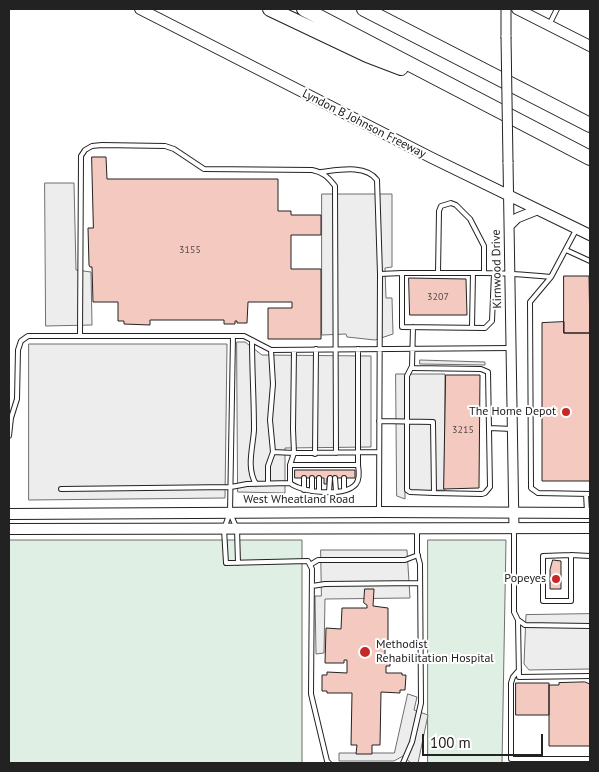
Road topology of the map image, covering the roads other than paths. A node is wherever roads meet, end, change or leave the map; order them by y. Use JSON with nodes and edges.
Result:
{"nodes":[{"id":1,"x":140,"y":9,"type":"edge"},
{"id":2,"x":270,"y":9,"type":"edge"},
{"id":3,"x":304,"y":9,"type":"edge"},
{"id":4,"x":364,"y":9,"type":"edge"},
{"id":5,"x":385,"y":9,"type":"edge"},
{"id":6,"x":506,"y":9,"type":"edge"},
{"id":7,"x":517,"y":9,"type":"edge"},
{"id":8,"x":557,"y":9,"type":"edge"},
{"id":9,"x":549,"y":25,"type":"junction"},
{"id":10,"x":590,"y":46,"type":"edge"},
{"id":11,"x":469,"y":63,"type":"junction"},
{"id":12,"x":528,"y":92,"type":"junction"},
{"id":13,"x":470,"y":96,"type":"junction"},
{"id":14,"x":590,"y":116,"type":"edge"},
{"id":15,"x":590,"y":125,"type":"edge"},
{"id":16,"x":590,"y":158,"type":"edge"},
{"id":17,"x":321,"y":172,"type":"junction"},
{"id":18,"x":508,"y":196,"type":"junction"},
{"id":19,"x":537,"y":210,"type":"junction"},
{"id":20,"x":509,"y":226,"type":"junction"},
{"id":21,"x":577,"y":228,"type":"junction"},
{"id":22,"x":590,"y":235,"type":"edge"},
{"id":23,"x":566,"y":250,"type":"junction"},
{"id":24,"x":590,"y":261,"type":"edge"},
{"id":25,"x":438,"y":273,"type":"junction"},
{"id":26,"x":473,"y":273,"type":"junction"},
{"id":27,"x":484,"y":273,"type":"junction"},
{"id":28,"x":494,"y":273,"type":"junction"},
{"id":29,"x":509,"y":273,"type":"junction"},
{"id":30,"x":380,"y":274,"type":"junction"},
{"id":31,"x":402,"y":274,"type":"junction"},
{"id":32,"x":551,"y":277,"type":"junction"},
{"id":33,"x":413,"y":327,"type":"junction"},
{"id":34,"x":472,"y":327,"type":"junction"},
{"id":35,"x":80,"y":336,"type":"junction"},
{"id":36,"x":233,"y":336,"type":"junction"},
{"id":37,"x":252,"y":340,"type":"junction"},
{"id":38,"x":511,"y":348,"type":"junction"},
{"id":39,"x":316,"y":349,"type":"junction"},
{"id":40,"x":335,"y":349,"type":"junction"},
{"id":41,"x":358,"y":349,"type":"junction"},
{"id":42,"x":379,"y":349,"type":"junction"},
{"id":43,"x":411,"y":349,"type":"junction"},
{"id":44,"x":271,"y":350,"type":"junction"},
{"id":45,"x":294,"y":350,"type":"junction"},
{"id":46,"x":412,"y":366,"type":"junction"},
{"id":47,"x":9,"y":419,"type":"edge"},
{"id":48,"x":379,"y":421,"type":"junction"},
{"id":49,"x":407,"y":421,"type":"junction"},
{"id":50,"x":490,"y":428,"type":"junction"},
{"id":51,"x":512,"y":429,"type":"junction"},
{"id":52,"x":9,"y":436,"type":"edge"},
{"id":53,"x":273,"y":452,"type":"junction"},
{"id":54,"x":358,"y":452,"type":"junction"},
{"id":55,"x":379,"y":452,"type":"junction"},
{"id":56,"x":294,"y":453,"type":"junction"},
{"id":57,"x":336,"y":453,"type":"junction"},
{"id":58,"x":315,"y":454,"type":"junction"},
{"id":59,"x":358,"y":464,"type":"junction"},
{"id":60,"x":290,"y":465,"type":"junction"},
{"id":61,"x":304,"y":478,"type":"dead end"},
{"id":62,"x":312,"y":478,"type":"dead end"},
{"id":63,"x":319,"y":478,"type":"dead end"},
{"id":64,"x":330,"y":478,"type":"dead end"},
{"id":65,"x":336,"y":478,"type":"dead end"},
{"id":66,"x":344,"y":478,"type":"dead end"},
{"id":67,"x":268,"y":483,"type":"junction"},
{"id":68,"x":290,"y":483,"type":"junction"},
{"id":69,"x":256,"y":484,"type":"junction"},
{"id":70,"x":231,"y":488,"type":"junction"},
{"id":71,"x":61,"y":489,"type":"dead end"},
{"id":72,"x":304,"y":490,"type":"junction"},
{"id":73,"x":344,"y":490,"type":"junction"},
{"id":74,"x":312,"y":491,"type":"junction"},
{"id":75,"x":319,"y":491,"type":"junction"},
{"id":76,"x":329,"y":492,"type":"junction"},
{"id":77,"x":336,"y":492,"type":"junction"},
{"id":78,"x":434,"y":493,"type":"junction"},
{"id":79,"x":588,"y":494,"type":"edge"},
{"id":80,"x":378,"y":512,"type":"junction"},
{"id":81,"x":513,"y":512,"type":"junction"},
{"id":82,"x":230,"y":513,"type":"junction"},
{"id":83,"x":589,"y":513,"type":"edge"},
{"id":84,"x":9,"y":514,"type":"edge"},
{"id":85,"x":236,"y":528,"type":"junction"},
{"id":86,"x":514,"y":528,"type":"junction"},
{"id":87,"x":590,"y":528,"type":"edge"},
{"id":88,"x":9,"y":529,"type":"edge"},
{"id":89,"x":224,"y":529,"type":"junction"},
{"id":90,"x":417,"y":529,"type":"junction"},
{"id":91,"x":418,"y":555,"type":"junction"},
{"id":92,"x":571,"y":555,"type":"junction"},
{"id":93,"x":590,"y":556,"type":"edge"},
{"id":94,"x":238,"y":563,"type":"junction"},
{"id":95,"x":310,"y":565,"type":"junction"},
{"id":96,"x":420,"y":583,"type":"junction"},
{"id":97,"x":312,"y":586,"type":"junction"},
{"id":98,"x":518,"y":620,"type":"junction"},
{"id":99,"x":590,"y":626,"type":"edge"},
{"id":100,"x":519,"y":670,"type":"junction"},
{"id":101,"x":590,"y":676,"type":"edge"},
{"id":102,"x":590,"y":759,"type":"edge"},
{"id":103,"x":329,"y":763,"type":"edge"},
{"id":104,"x":403,"y":763,"type":"edge"}],
"edges":[{"from":1,"to":18,"type":"main road","name":"Lyndon B Johnson Freeway"},
{"from":2,"to":13,"type":"highway"},
{"from":3,"to":13,"type":"highway"},
{"from":4,"to":11,"type":"highway"},
{"from":5,"to":11,"type":"highway"},
{"from":6,"to":18,"type":"street","name":"Kirnwood Drive","bridge":true},
{"from":7,"to":9,"type":"main road"},
{"from":8,"to":9,"type":"lane"},
{"from":9,"to":10,"type":"main road"},
{"from":11,"to":12,"type":"highway"},
{"from":12,"to":14,"type":"highway"},
{"from":12,"to":15,"type":"highway"},
{"from":13,"to":16,"type":"highway"},
{"from":17,"to":30,"type":"lane"},
{"from":17,"to":35,"type":"lane"},
{"from":17,"to":40,"type":"lane"},
{"from":18,"to":19,"type":"main road","name":"Lyndon B Johnson Freeway"},
{"from":18,"to":20,"type":"street","name":"Kirnwood Drive"},
{"from":19,"to":20,"type":"street"},
{"from":19,"to":21,"type":"main road","name":"Lyndon B Johnson Freeway"},
{"from":20,"to":29,"type":"street","name":"Kirnwood Drive"},
{"from":21,"to":22,"type":"main road","name":"Lyndon B Johnson Freeway"},
{"from":21,"to":23,"type":"lane"},
{"from":23,"to":24,"type":"lane"},
{"from":23,"to":32,"type":"lane"},
{"from":25,"to":26,"type":"lane"},
{"from":25,"to":27,"type":"lane"},
{"from":25,"to":31,"type":"lane"},
{"from":26,"to":27,"type":"lane"},
{"from":26,"to":34,"type":"lane"},
{"from":27,"to":28,"type":"lane"},
{"from":28,"to":29,"type":"lane"},
{"from":28,"to":34,"type":"lane"},
{"from":29,"to":32,"type":"lane"},
{"from":29,"to":38,"type":"street","name":"Kirnwood Drive"},
{"from":30,"to":31,"type":"lane"},
{"from":30,"to":42,"type":"lane"},
{"from":31,"to":33,"type":"lane"},
{"from":32,"to":79,"type":"lane"},
{"from":33,"to":34,"type":"lane"},
{"from":33,"to":43,"type":"lane"},
{"from":35,"to":36,"type":"lane"},
{"from":35,"to":47,"type":"lane"},
{"from":36,"to":37,"type":"lane"},
{"from":36,"to":70,"type":"lane"},
{"from":37,"to":44,"type":"lane"},
{"from":37,"to":69,"type":"lane"},
{"from":38,"to":43,"type":"lane"},
{"from":38,"to":51,"type":"street","name":"Kirnwood Drive"},
{"from":39,"to":40,"type":"lane"},
{"from":39,"to":45,"type":"lane"},
{"from":39,"to":58,"type":"lane"},
{"from":40,"to":41,"type":"lane"},
{"from":40,"to":57,"type":"lane"},
{"from":41,"to":42,"type":"lane"},
{"from":41,"to":54,"type":"lane"},
{"from":42,"to":43,"type":"lane"},
{"from":42,"to":48,"type":"lane"},
{"from":43,"to":46,"type":"lane"},
{"from":44,"to":45,"type":"lane"},
{"from":44,"to":53,"type":"lane"},
{"from":45,"to":56,"type":"lane"},
{"from":46,"to":49,"type":"lane"},
{"from":46,"to":50,"type":"lane"},
{"from":47,"to":52,"type":"lane"},
{"from":48,"to":49,"type":"lane"},
{"from":48,"to":55,"type":"lane"},
{"from":49,"to":78,"type":"lane"},
{"from":49,"to":78,"type":"lane"},
{"from":50,"to":51,"type":"lane"},
{"from":50,"to":78,"type":"lane"},
{"from":51,"to":81,"type":"street","name":"Kirnwood Drive"},
{"from":53,"to":56,"type":"lane"},
{"from":53,"to":67,"type":"lane"},
{"from":54,"to":55,"type":"lane"},
{"from":54,"to":57,"type":"lane"},
{"from":54,"to":59,"type":"lane"},
{"from":55,"to":80,"type":"lane"},
{"from":56,"to":58,"type":"lane"},
{"from":56,"to":60,"type":"lane"},
{"from":57,"to":58,"type":"lane"},
{"from":59,"to":60,"type":"lane"},
{"from":59,"to":73,"type":"lane"},
{"from":60,"to":68,"type":"lane"},
{"from":61,"to":72,"type":"lane"},
{"from":62,"to":74,"type":"lane"},
{"from":63,"to":75,"type":"lane"},
{"from":64,"to":76,"type":"lane"},
{"from":65,"to":77,"type":"lane"},
{"from":66,"to":73,"type":"lane"},
{"from":67,"to":68,"type":"lane"},
{"from":67,"to":69,"type":"lane"},
{"from":68,"to":72,"type":"lane"},
{"from":69,"to":70,"type":"lane"},
{"from":70,"to":71,"type":"lane"},
{"from":70,"to":82,"type":"lane"},
{"from":72,"to":74,"type":"lane"},
{"from":73,"to":77,"type":"lane"},
{"from":74,"to":75,"type":"lane"},
{"from":75,"to":76,"type":"lane"},
{"from":76,"to":77,"type":"lane"},
{"from":79,"to":83,"type":"lane"},
{"from":80,"to":81,"type":"main road","name":"West Wheatland Road"},
{"from":80,"to":82,"type":"main road","name":"West Wheatland Road"},
{"from":81,"to":83,"type":"main road","name":"West Wheatland Road"},
{"from":81,"to":86,"type":"street","name":"Kirnwood Drive"},
{"from":82,"to":84,"type":"main road","name":"West Wheatland Road"},
{"from":82,"to":85,"type":"lane"},
{"from":82,"to":89,"type":"lane"},
{"from":85,"to":89,"type":"main road"},
{"from":85,"to":90,"type":"main road"},
{"from":85,"to":94,"type":"lane"},
{"from":86,"to":87,"type":"main road"},
{"from":86,"to":90,"type":"main road"},
{"from":86,"to":98,"type":"lane"},
{"from":88,"to":89,"type":"main road"},
{"from":89,"to":94,"type":"lane"},
{"from":90,"to":91,"type":"lane"},
{"from":91,"to":95,"type":"lane"},
{"from":91,"to":96,"type":"lane"},
{"from":92,"to":92,"type":"lane"},
{"from":92,"to":93,"type":"lane"},
{"from":94,"to":95,"type":"lane"},
{"from":95,"to":97,"type":"lane"},
{"from":96,"to":97,"type":"lane"},
{"from":96,"to":104,"type":"lane"},
{"from":97,"to":103,"type":"lane"},
{"from":98,"to":99,"type":"lane"},
{"from":98,"to":100,"type":"lane"},
{"from":100,"to":101,"type":"lane"},
{"from":100,"to":102,"type":"lane"}]}
